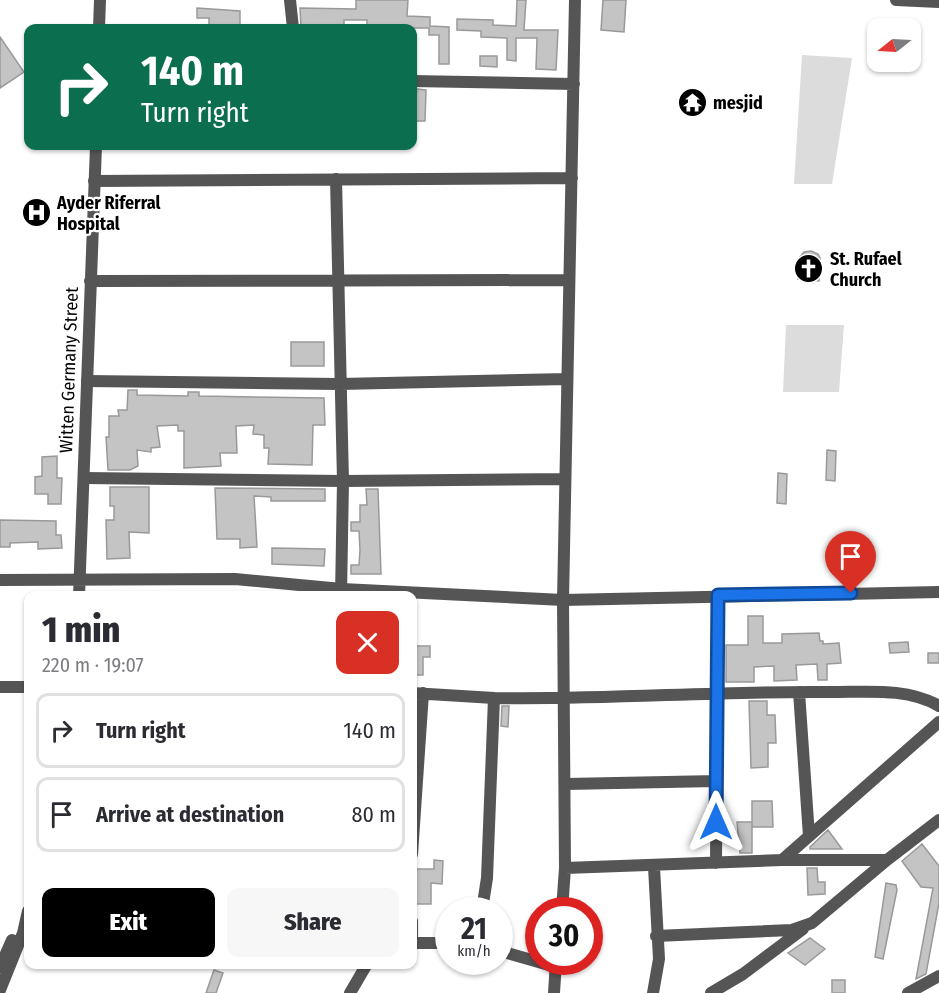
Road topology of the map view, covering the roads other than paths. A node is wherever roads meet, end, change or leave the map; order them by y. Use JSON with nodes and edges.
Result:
{"nodes":[{"id":1,"x":100,"y":0,"type":"edge"},
{"id":2,"x":290,"y":0,"type":"edge"},
{"id":3,"x":575,"y":0,"type":"edge"},
{"id":4,"x":896,"y":0,"type":"edge"},
{"id":5,"x":934,"y":1,"type":"edge"},
{"id":6,"x":99,"y":24,"type":"edge"},
{"id":7,"x":293,"y":24,"type":"edge"},
{"id":8,"x":417,"y":81,"type":"edge"},
{"id":9,"x":574,"y":84,"type":"junction"},
{"id":10,"x":96,"y":150,"type":"edge"},
{"id":11,"x":572,"y":178,"type":"junction"},
{"id":12,"x":336,"y":180,"type":"junction"},
{"id":13,"x":94,"y":181,"type":"junction"},
{"id":14,"x":336,"y":280,"type":"junction"},
{"id":15,"x":569,"y":280,"type":"junction"},
{"id":16,"x":90,"y":281,"type":"junction"},
{"id":17,"x":567,"y":378,"type":"junction"},
{"id":18,"x":87,"y":381,"type":"junction"},
{"id":19,"x":340,"y":384,"type":"junction"},
{"id":20,"x":84,"y":478,"type":"junction"},
{"id":21,"x":565,"y":479,"type":"junction"},
{"id":22,"x":343,"y":481,"type":"junction"},
{"id":23,"x":80,"y":579,"type":"junction"},
{"id":24,"x":0,"y":580,"type":"edge"},
{"id":25,"x":79,"y":591,"type":"edge"},
{"id":26,"x":333,"y":591,"type":"edge"},
{"id":27,"x":341,"y":591,"type":"edge"},
{"id":28,"x":939,"y":592,"type":"edge"},
{"id":29,"x":417,"y":595,"type":"edge"},
{"id":30,"x":718,"y":595,"type":"junction"},
{"id":31,"x":562,"y":600,"type":"junction"},
{"id":32,"x":0,"y":687,"type":"edge"},
{"id":33,"x":24,"y":687,"type":"edge"},
{"id":34,"x":799,"y":692,"type":"junction"},
{"id":35,"x":418,"y":693,"type":"edge"},
{"id":36,"x":717,"y":693,"type":"junction"},
{"id":37,"x":494,"y":698,"type":"junction"},
{"id":38,"x":564,"y":699,"type":"junction"},
{"id":39,"x":939,"y":706,"type":"edge"},
{"id":40,"x":417,"y":720,"type":"edge"},
{"id":41,"x":939,"y":722,"type":"edge"},
{"id":42,"x":717,"y":781,"type":"junction"},
{"id":43,"x":566,"y":784,"type":"junction"},
{"id":44,"x":939,"y":820,"type":"edge"},
{"id":45,"x":809,"y":836,"type":"junction"},
{"id":46,"x":782,"y":860,"type":"junction"},
{"id":47,"x":886,"y":860,"type":"junction"},
{"id":48,"x":716,"y":863,"type":"junction"},
{"id":49,"x":654,"y":867,"type":"junction"},
{"id":50,"x":565,"y":868,"type":"junction"},
{"id":51,"x":484,"y":897,"type":"edge"},
{"id":52,"x":563,"y":897,"type":"edge"},
{"id":53,"x":24,"y":920,"type":"edge"},
{"id":54,"x":812,"y":923,"type":"junction"},
{"id":55,"x":24,"y":928,"type":"edge"},
{"id":56,"x":656,"y":936,"type":"junction"},
{"id":57,"x":417,"y":943,"type":"edge"},
{"id":58,"x":435,"y":944,"type":"edge"},
{"id":59,"x":0,"y":967,"type":"edge"},
{"id":60,"x":364,"y":969,"type":"edge"},
{"id":61,"x":555,"y":975,"type":"edge"},
{"id":62,"x":939,"y":976,"type":"edge"},
{"id":63,"x":0,"y":990,"type":"edge"},
{"id":64,"x":350,"y":993,"type":"edge"},
{"id":65,"x":554,"y":993,"type":"edge"},
{"id":66,"x":653,"y":993,"type":"edge"},
{"id":67,"x":711,"y":993,"type":"edge"},
{"id":68,"x":908,"y":993,"type":"edge"}],
"edges":[{"from":1,"to":6,"type":"street"},
{"from":2,"to":7,"type":"street"},
{"from":3,"to":9,"type":"street"},
{"from":4,"to":5,"type":"street"},
{"from":8,"to":9,"type":"street"},
{"from":9,"to":11,"type":"street"},
{"from":10,"to":13,"type":"street","name":"Witten Germany Street"},
{"from":11,"to":12,"type":"street"},
{"from":11,"to":15,"type":"street"},
{"from":12,"to":13,"type":"street"},
{"from":12,"to":14,"type":"street"},
{"from":13,"to":16,"type":"street","name":"Witten Germany Street"},
{"from":14,"to":15,"type":"street"},
{"from":14,"to":16,"type":"street"},
{"from":14,"to":19,"type":"street"},
{"from":15,"to":17,"type":"street"},
{"from":16,"to":18,"type":"street","name":"Witten Germany Street"},
{"from":17,"to":19,"type":"street"},
{"from":17,"to":21,"type":"street"},
{"from":18,"to":19,"type":"street"},
{"from":18,"to":20,"type":"street","name":"Witten Germany Street"},
{"from":19,"to":22,"type":"street"},
{"from":20,"to":22,"type":"street"},
{"from":20,"to":23,"type":"street","name":"Witten Germany Street"},
{"from":21,"to":22,"type":"street"},
{"from":21,"to":31,"type":"street"},
{"from":22,"to":27,"type":"street"},
{"from":23,"to":24,"type":"street"},
{"from":23,"to":25,"type":"street","name":"Witten Germany Street"},
{"from":23,"to":26,"type":"street"},
{"from":28,"to":30,"type":"street"},
{"from":29,"to":31,"type":"street"},
{"from":30,"to":31,"type":"street"},
{"from":30,"to":36,"type":"street"},
{"from":31,"to":38,"type":"street"},
{"from":32,"to":33,"type":"street"},
{"from":34,"to":36,"type":"street"},
{"from":34,"to":39,"type":"street"},
{"from":34,"to":45,"type":"street"},
{"from":35,"to":37,"type":"street"},
{"from":35,"to":40,"type":"street"},
{"from":36,"to":38,"type":"street"},
{"from":36,"to":42,"type":"street"},
{"from":37,"to":38,"type":"street"},
{"from":37,"to":51,"type":"street"},
{"from":38,"to":43,"type":"street"},
{"from":41,"to":45,"type":"street"},
{"from":42,"to":43,"type":"street"},
{"from":42,"to":48,"type":"street"},
{"from":43,"to":50,"type":"street"},
{"from":44,"to":47,"type":"street"},
{"from":45,"to":46,"type":"street"},
{"from":46,"to":47,"type":"street"},
{"from":46,"to":48,"type":"street"},
{"from":47,"to":54,"type":"street"},
{"from":48,"to":49,"type":"street"},
{"from":49,"to":50,"type":"street"},
{"from":49,"to":56,"type":"street"},
{"from":50,"to":52,"type":"street"},
{"from":53,"to":59,"type":"street"},
{"from":54,"to":56,"type":"street"},
{"from":54,"to":67,"type":"street"},
{"from":55,"to":63,"type":"street"},
{"from":56,"to":66,"type":"street"},
{"from":57,"to":58,"type":"street"},
{"from":60,"to":64,"type":"street"},
{"from":61,"to":65,"type":"street"},
{"from":62,"to":68,"type":"street"}]}
